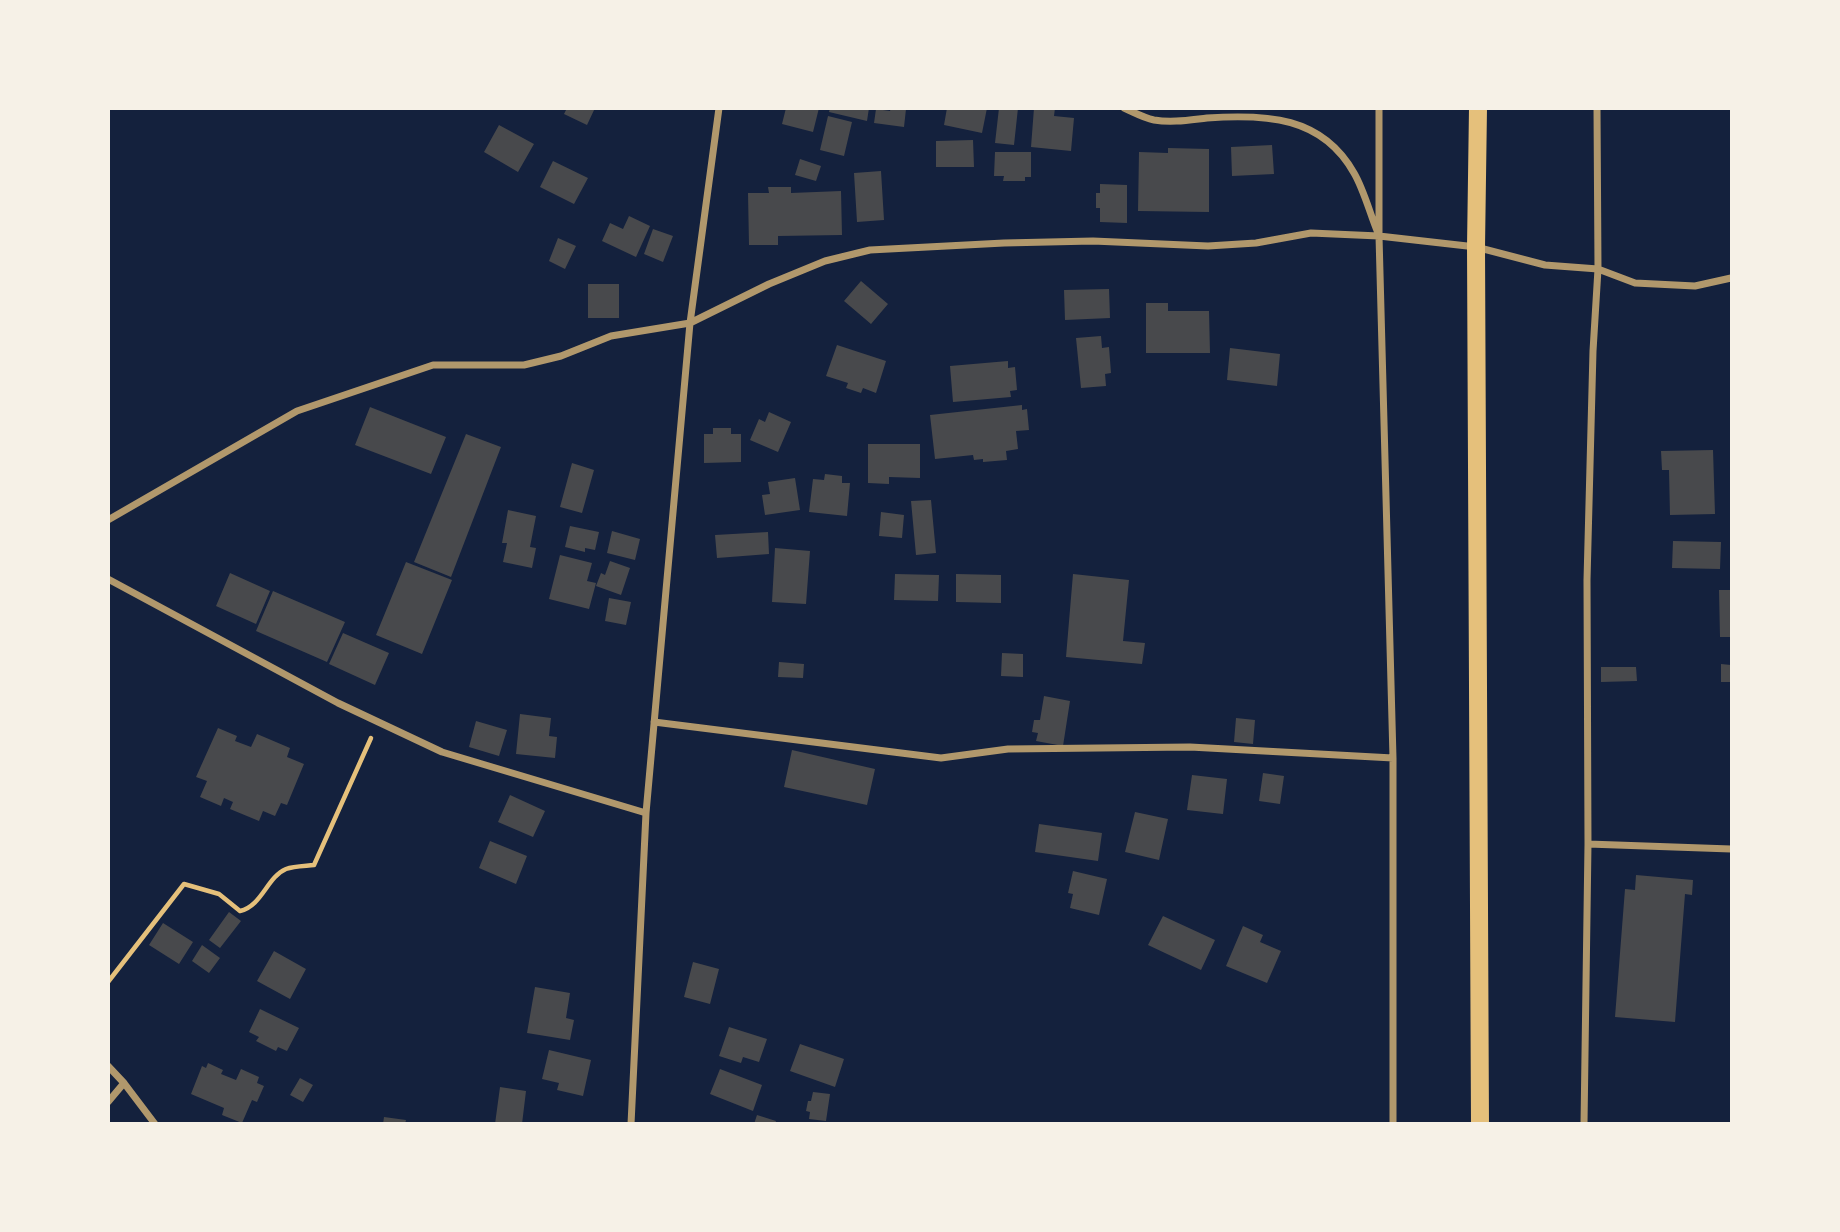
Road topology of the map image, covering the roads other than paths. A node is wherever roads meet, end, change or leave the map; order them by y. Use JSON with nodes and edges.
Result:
{"nodes":[{"id":1,"x":719,"y":108,"type":"edge"},
{"id":2,"x":1124,"y":108,"type":"edge"},
{"id":3,"x":1379,"y":108,"type":"edge"},
{"id":4,"x":1478,"y":108,"type":"edge"},
{"id":5,"x":1597,"y":108,"type":"edge"},
{"id":6,"x":1379,"y":236,"type":"junction"},
{"id":7,"x":1476,"y":247,"type":"junction"},
{"id":8,"x":1598,"y":269,"type":"junction"},
{"id":9,"x":1731,"y":278,"type":"edge"},
{"id":10,"x":690,"y":323,"type":"junction"},
{"id":11,"x":108,"y":520,"type":"edge"},
{"id":12,"x":108,"y":579,"type":"edge"},
{"id":13,"x":654,"y":722,"type":"junction"},
{"id":14,"x":1393,"y":758,"type":"junction"},
{"id":15,"x":646,"y":813,"type":"junction"},
{"id":16,"x":1588,"y":844,"type":"junction"},
{"id":17,"x":1731,"y":849,"type":"edge"},
{"id":18,"x":108,"y":1066,"type":"edge"},
{"id":19,"x":124,"y":1083,"type":"junction"},
{"id":20,"x":108,"y":1102,"type":"edge"},
{"id":21,"x":155,"y":1124,"type":"edge"},
{"id":22,"x":631,"y":1124,"type":"edge"},
{"id":23,"x":1393,"y":1124,"type":"edge"},
{"id":24,"x":1480,"y":1124,"type":"edge"},
{"id":25,"x":1584,"y":1124,"type":"edge"}],
"edges":[{"from":1,"to":10,"type":"street"},
{"from":2,"to":6,"type":"street"},
{"from":3,"to":6,"type":"street"},
{"from":4,"to":7,"type":"main road"},
{"from":5,"to":8,"type":"street"},
{"from":6,"to":7,"type":"street"},
{"from":6,"to":10,"type":"street"},
{"from":6,"to":14,"type":"street"},
{"from":7,"to":8,"type":"street"},
{"from":7,"to":24,"type":"main road"},
{"from":8,"to":9,"type":"street"},
{"from":8,"to":16,"type":"street"},
{"from":10,"to":11,"type":"street"},
{"from":10,"to":13,"type":"street"},
{"from":12,"to":15,"type":"street"},
{"from":13,"to":14,"type":"street"},
{"from":13,"to":15,"type":"street"},
{"from":14,"to":23,"type":"street"},
{"from":15,"to":22,"type":"street"},
{"from":16,"to":17,"type":"street"},
{"from":16,"to":25,"type":"street"},
{"from":18,"to":19,"type":"street"},
{"from":19,"to":20,"type":"street"},
{"from":19,"to":21,"type":"street"}]}
